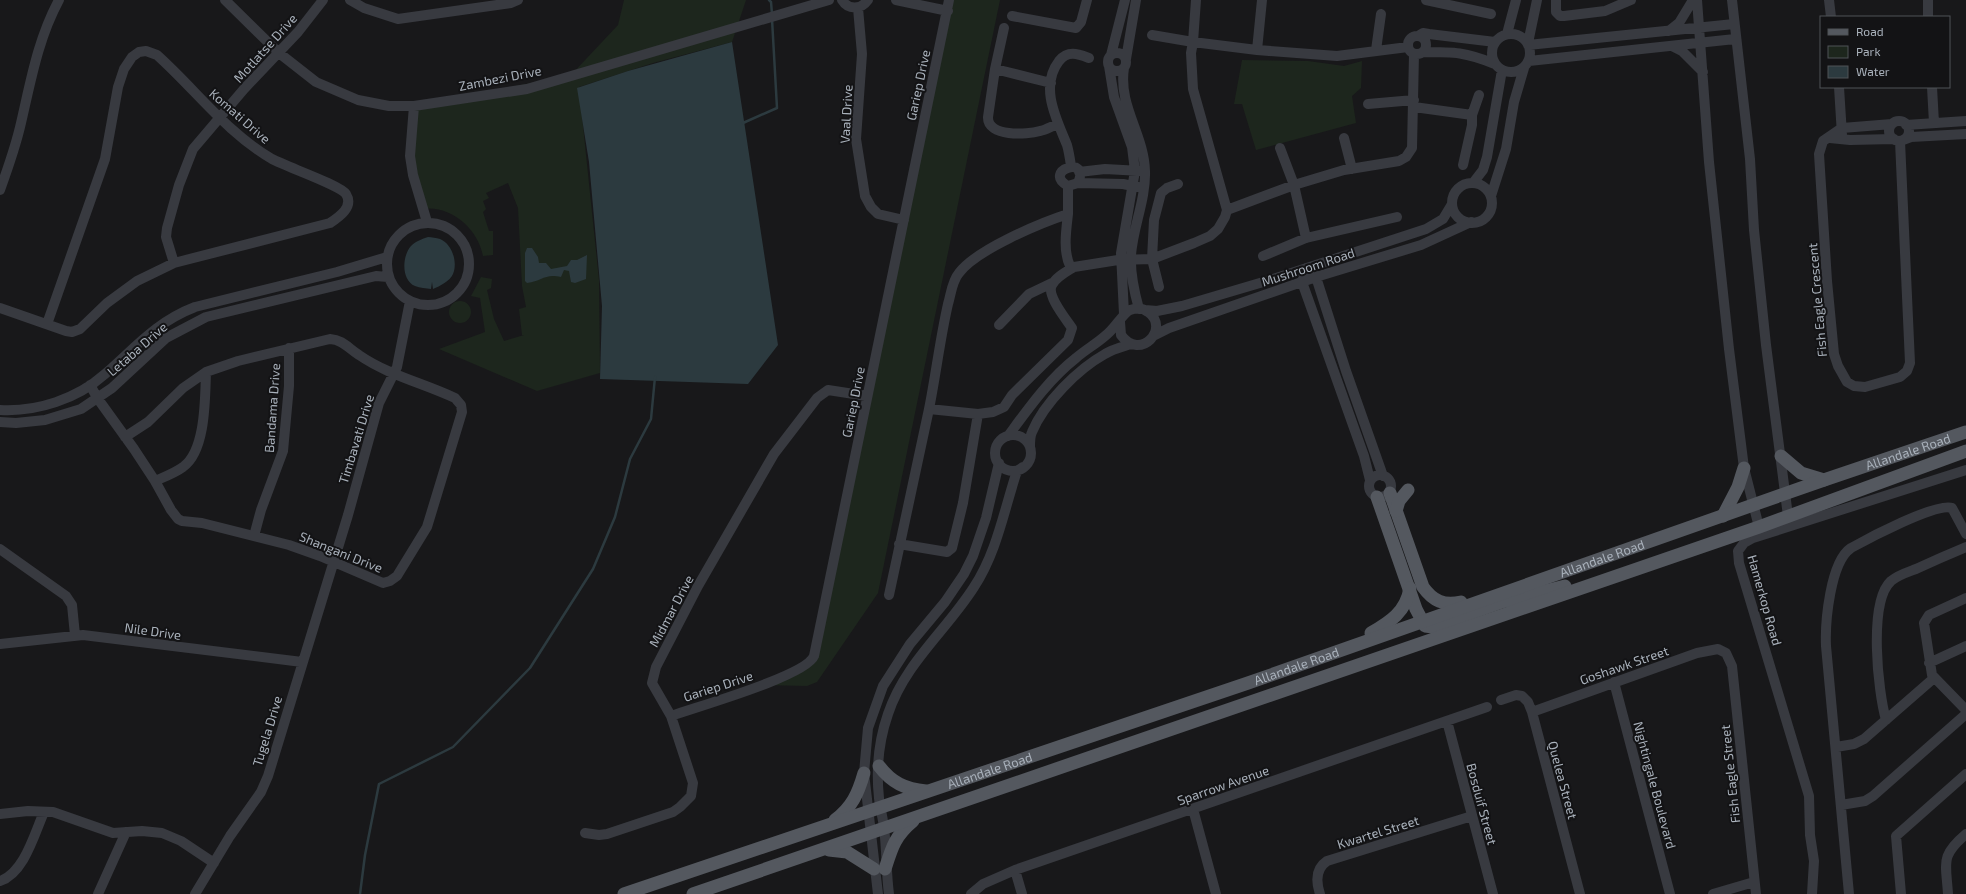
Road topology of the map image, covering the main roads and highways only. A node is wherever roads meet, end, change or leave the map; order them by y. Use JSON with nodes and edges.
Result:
{"nodes":[{"id":1,"x":1966,"y":432,"type":"edge"},
{"id":2,"x":1966,"y":451,"type":"edge"},
{"id":3,"x":1781,"y":456,"type":"road end"},
{"id":4,"x":1744,"y":468,"type":"road end"},
{"id":5,"x":1824,"y":480,"type":"junction"},
{"id":6,"x":1408,"y":490,"type":"dead end"},
{"id":7,"x":1396,"y":511,"type":"junction"},
{"id":8,"x":1723,"y":516,"type":"junction"},
{"id":9,"x":1610,"y":578,"type":"junction"},
{"id":10,"x":1410,"y":588,"type":"junction"},
{"id":11,"x":1510,"y":590,"type":"junction"},
{"id":12,"x":1421,"y":621,"type":"junction"},
{"id":13,"x":1343,"y":649,"type":"junction"},
{"id":14,"x":878,"y":766,"type":"road end"},
{"id":15,"x":864,"y":773,"type":"road end"},
{"id":16,"x":928,"y":791,"type":"junction"},
{"id":17,"x":921,"y":815,"type":"junction"},
{"id":18,"x":828,"y":825,"type":"junction"},
{"id":19,"x":825,"y":850,"type":"junction"},
{"id":20,"x":624,"y":894,"type":"edge"},
{"id":21,"x":694,"y":894,"type":"edge"}],
"edges":[{"from":1,"to":5,"type":"main road","name":"Allandale Road"},
{"from":2,"to":9,"type":"main road","name":"Allandale Road"},
{"from":3,"to":5,"type":"main road"},
{"from":4,"to":8,"type":"main road"},
{"from":5,"to":8,"type":"main road","name":"Allandale Road"},
{"from":6,"to":7,"type":"main road"},
{"from":7,"to":10,"type":"main road"},
{"from":7,"to":11,"type":"main road"},
{"from":8,"to":11,"type":"main road","name":"Allandale Road"},
{"from":9,"to":12,"type":"main road"},
{"from":9,"to":17,"type":"main road","name":"Allandale Road"},
{"from":10,"to":12,"type":"main road"},
{"from":10,"to":13,"type":"main road"},
{"from":11,"to":12,"type":"main road","name":"Allandale Road"},
{"from":12,"to":13,"type":"main road","name":"Allandale Road"},
{"from":13,"to":16,"type":"main road","name":"Allandale Road"},
{"from":14,"to":16,"type":"main road"},
{"from":15,"to":18,"type":"main road"},
{"from":16,"to":18,"type":"main road","name":"Allandale Road"},
{"from":17,"to":19,"type":"main road","name":"Allandale Road"},
{"from":17,"to":19,"type":"main road"},
{"from":18,"to":20,"type":"main road","name":"Allandale Road"},
{"from":19,"to":21,"type":"main road","name":"Allandale Road"}]}
